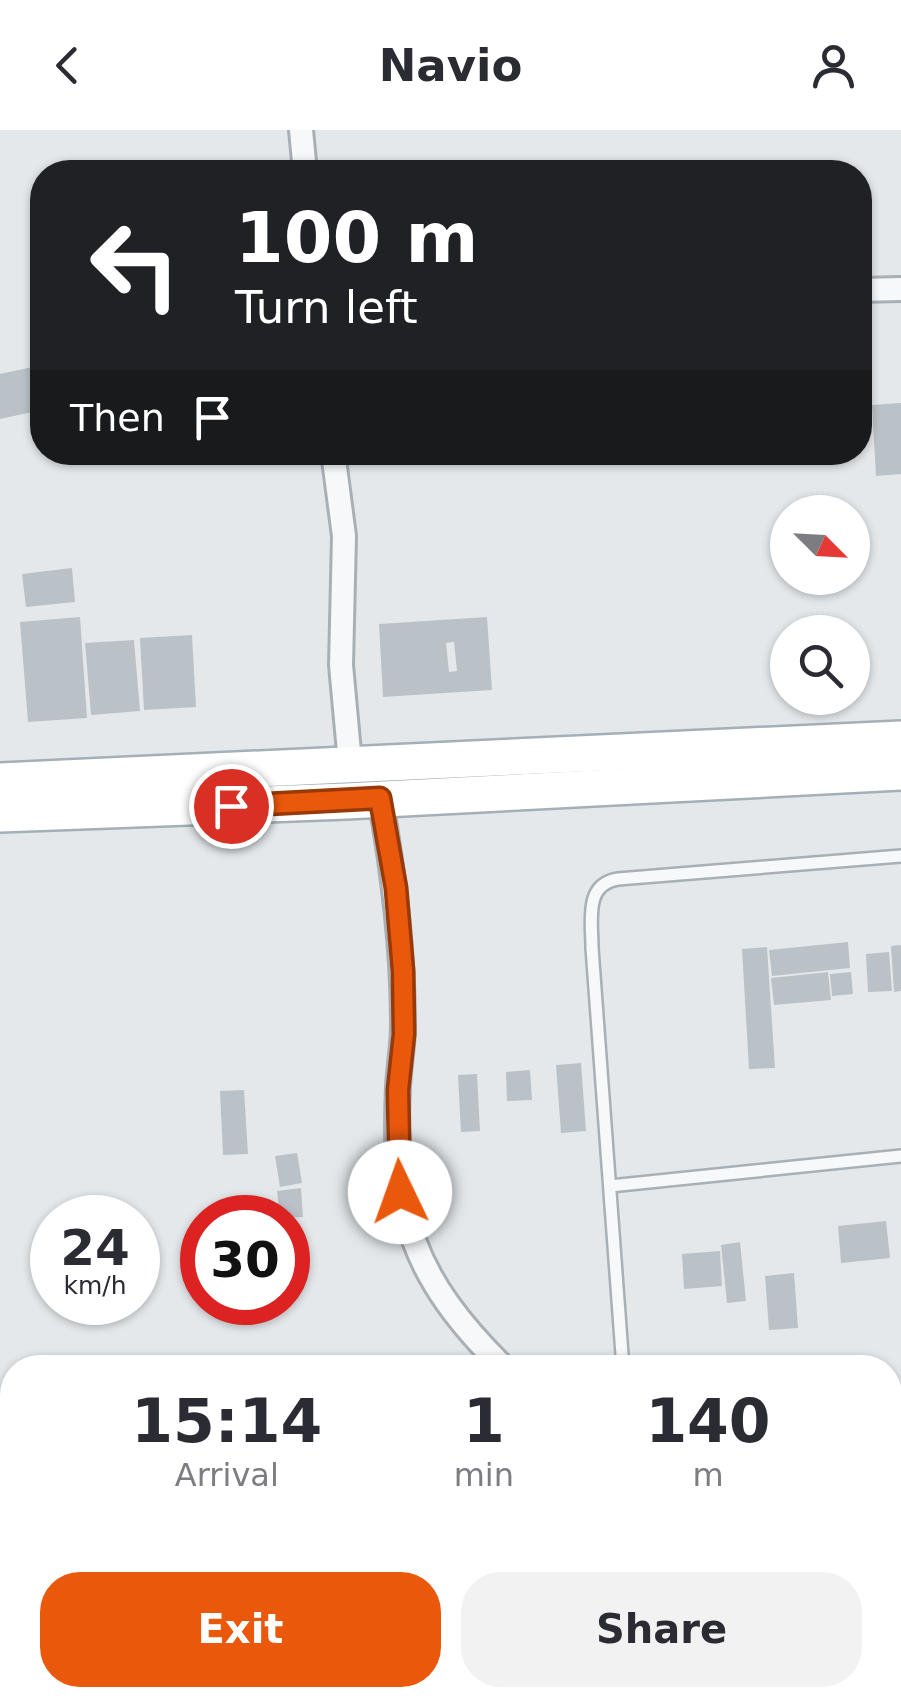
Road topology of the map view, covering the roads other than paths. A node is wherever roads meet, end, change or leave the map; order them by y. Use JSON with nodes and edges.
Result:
{"nodes":[{"id":1,"x":301,"y":130,"type":"edge"},
{"id":2,"x":304,"y":160,"type":"edge"},
{"id":3,"x":901,"y":289,"type":"edge"},
{"id":4,"x":872,"y":290,"type":"edge"},
{"id":5,"x":334,"y":465,"type":"edge"},
{"id":6,"x":901,"y":739,"type":"edge"},
{"id":7,"x":350,"y":763,"type":"junction"},
{"id":8,"x":901,"y":772,"type":"edge"},
{"id":9,"x":0,"y":780,"type":"edge"},
{"id":10,"x":380,"y":798,"type":"junction"},
{"id":11,"x":0,"y":814,"type":"edge"},
{"id":12,"x":901,"y":856,"type":"edge"},
{"id":13,"x":901,"y":1156,"type":"edge"},
{"id":14,"x":610,"y":1186,"type":"junction"},
{"id":15,"x":492,"y":1355,"type":"edge"},
{"id":16,"x":621,"y":1355,"type":"edge"}],
"edges":[{"from":1,"to":2,"type":"street"},
{"from":3,"to":4,"type":"street"},
{"from":5,"to":7,"type":"street"},
{"from":6,"to":7,"type":"main road"},
{"from":7,"to":9,"type":"main road"},
{"from":8,"to":10,"type":"main road"},
{"from":10,"to":11,"type":"main road"},
{"from":10,"to":15,"type":"street"},
{"from":12,"to":14,"type":"lane"},
{"from":13,"to":14,"type":"lane"},
{"from":14,"to":16,"type":"lane"}]}
